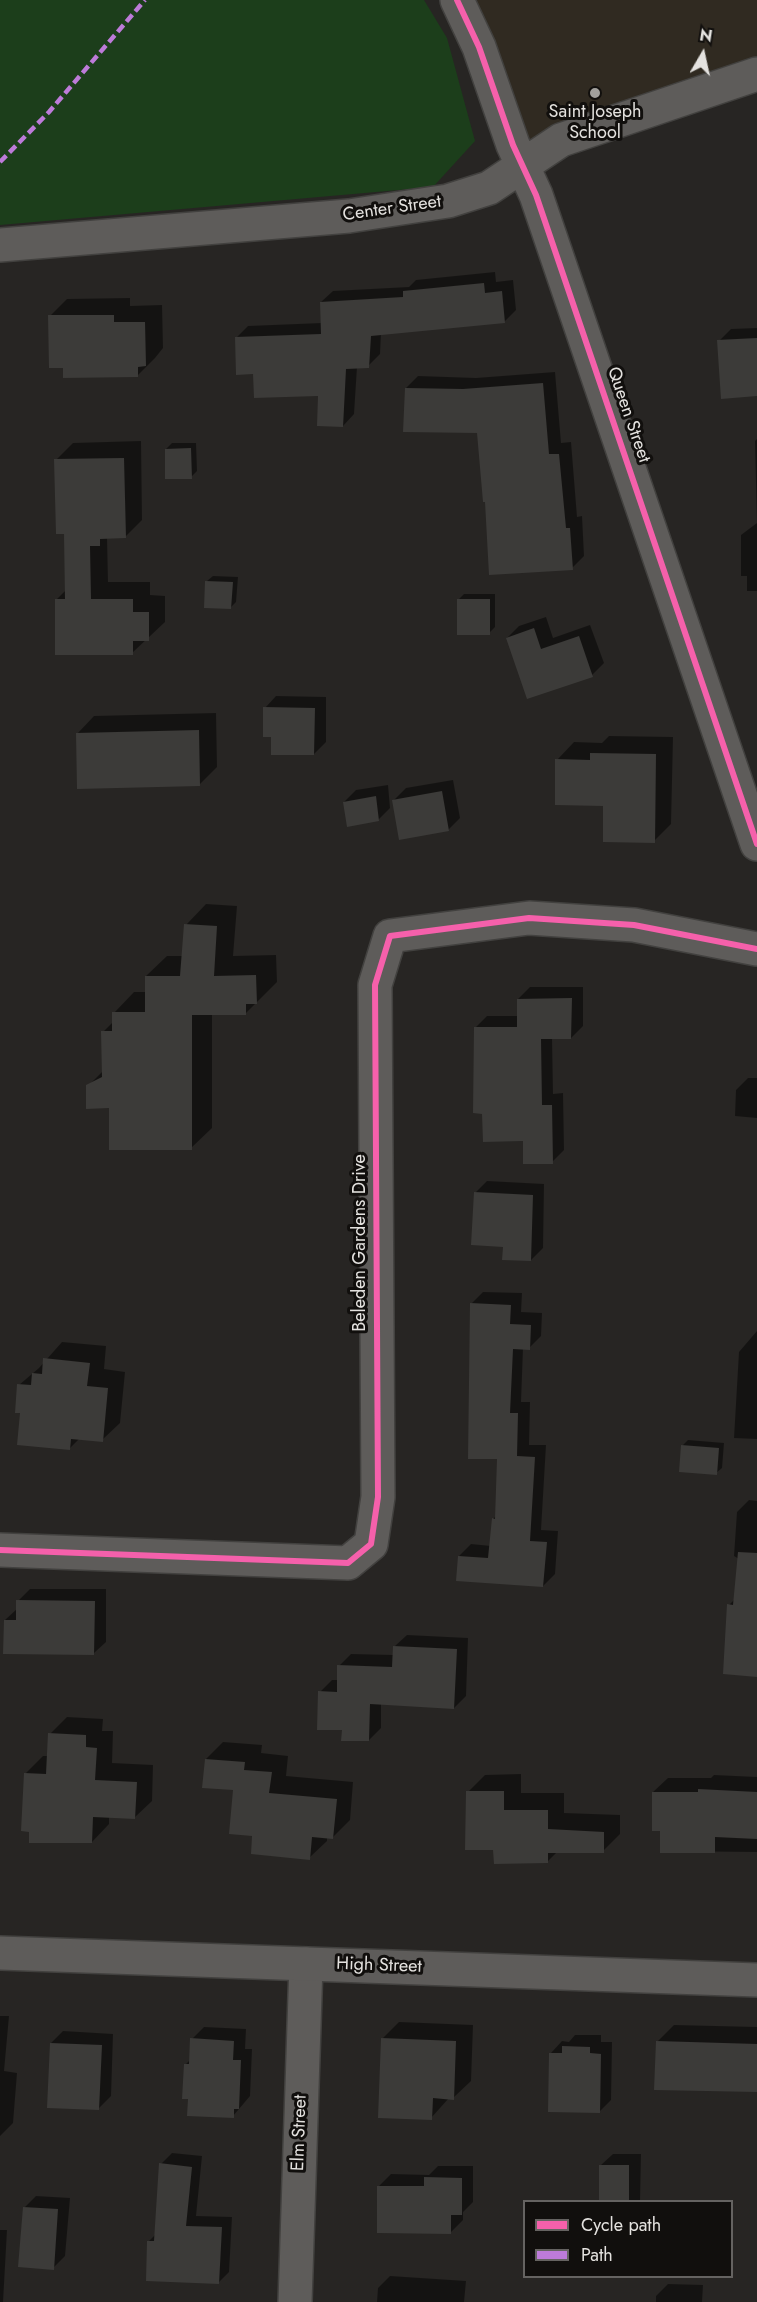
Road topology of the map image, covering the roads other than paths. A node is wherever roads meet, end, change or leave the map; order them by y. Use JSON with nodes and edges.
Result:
{"nodes":[{"id":1,"x":457,"y":0,"type":"edge"},
{"id":2,"x":757,"y":74,"type":"edge"},
{"id":3,"x":522,"y":165,"type":"junction"},
{"id":4,"x":0,"y":245,"type":"edge"},
{"id":5,"x":757,"y":844,"type":"edge"},
{"id":6,"x":757,"y":949,"type":"edge"},
{"id":7,"x":0,"y":1550,"type":"edge"},
{"id":8,"x":0,"y":1953,"type":"edge"},
{"id":9,"x":306,"y":1964,"type":"junction"},
{"id":10,"x":757,"y":1980,"type":"edge"},
{"id":11,"x":295,"y":2302,"type":"edge"}],
"edges":[{"from":1,"to":3,"type":"street","name":"Queen Street"},
{"from":2,"to":3,"type":"street","name":"Center Street"},
{"from":3,"to":4,"type":"street","name":"Center Street"},
{"from":3,"to":5,"type":"street","name":"Queen Street"},
{"from":6,"to":7,"type":"street","name":"Beleden Gardens Drive"},
{"from":8,"to":9,"type":"street","name":"High Street"},
{"from":9,"to":10,"type":"street","name":"High Street"},
{"from":9,"to":11,"type":"street","name":"Elm Street"}]}
